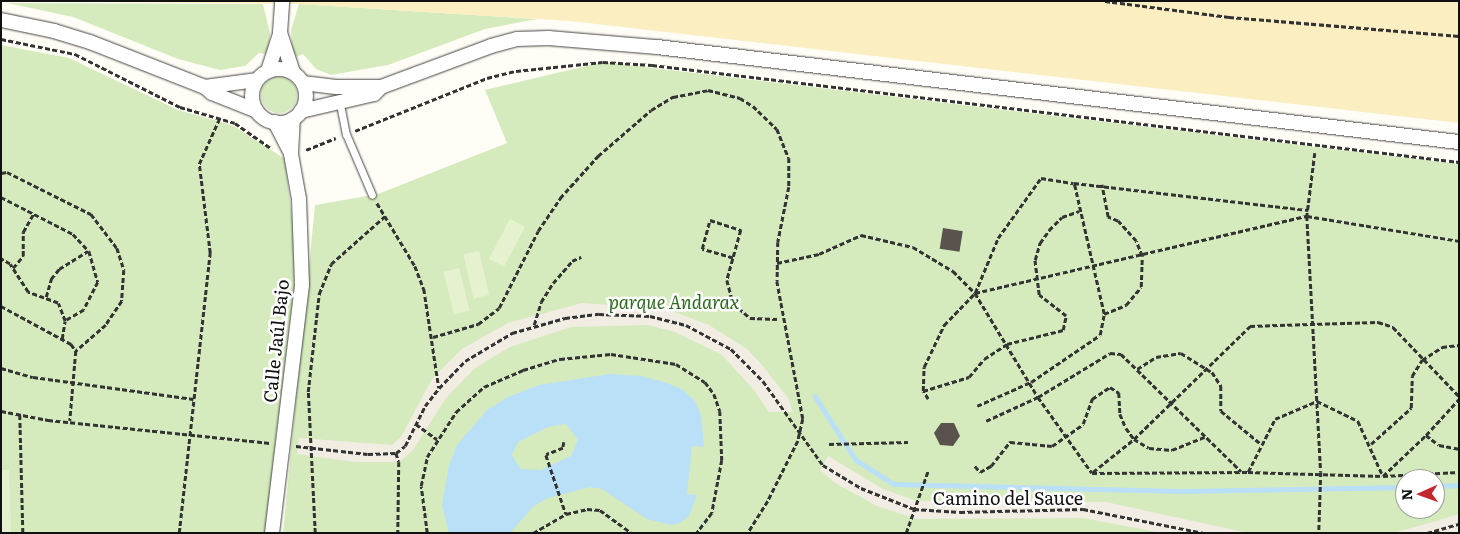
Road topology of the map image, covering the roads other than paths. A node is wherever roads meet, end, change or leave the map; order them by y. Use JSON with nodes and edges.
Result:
{"nodes":[{"id":1,"x":282,"y":1,"type":"edge"},
{"id":2,"x":1,"y":20,"type":"edge"},
{"id":3,"x":280,"y":33,"type":"junction"},
{"id":4,"x":268,"y":71,"type":"junction"},
{"id":5,"x":293,"y":72,"type":"junction"},
{"id":6,"x":256,"y":80,"type":"junction"},
{"id":7,"x":303,"y":83,"type":"junction"},
{"id":8,"x":206,"y":87,"type":"junction"},
{"id":9,"x":381,"y":87,"type":"junction"},
{"id":10,"x":340,"y":104,"type":"junction"},
{"id":11,"x":257,"y":111,"type":"junction"},
{"id":12,"x":297,"y":115,"type":"junction"},
{"id":13,"x":274,"y":122,"type":"junction"},
{"id":14,"x":1459,"y":142,"type":"edge"},
{"id":15,"x":296,"y":153,"type":"junction"},
{"id":16,"x":372,"y":195,"type":"road end"},
{"id":17,"x":272,"y":533,"type":"edge"}],
"edges":[{"from":1,"to":3,"type":"street"},
{"from":2,"to":8,"type":"street"},
{"from":3,"to":4,"type":"street"},
{"from":3,"to":5,"type":"street"},
{"from":4,"to":5,"type":"street"},
{"from":4,"to":6,"type":"street"},
{"from":5,"to":7,"type":"street"},
{"from":6,"to":8,"type":"street"},
{"from":6,"to":11,"type":"street"},
{"from":7,"to":9,"type":"street"},
{"from":7,"to":12,"type":"street"},
{"from":8,"to":11,"type":"street"},
{"from":9,"to":10,"type":"street"},
{"from":9,"to":14,"type":"street"},
{"from":10,"to":12,"type":"street"},
{"from":10,"to":16,"type":"lane"},
{"from":11,"to":13,"type":"street"},
{"from":12,"to":13,"type":"street"},
{"from":12,"to":15,"type":"street","name":"Calle Jaúl Bajo"},
{"from":13,"to":15,"type":"street","name":"Calle Jaúl Bajo"},
{"from":15,"to":17,"type":"street","name":"Calle Jaúl Bajo"}]}
